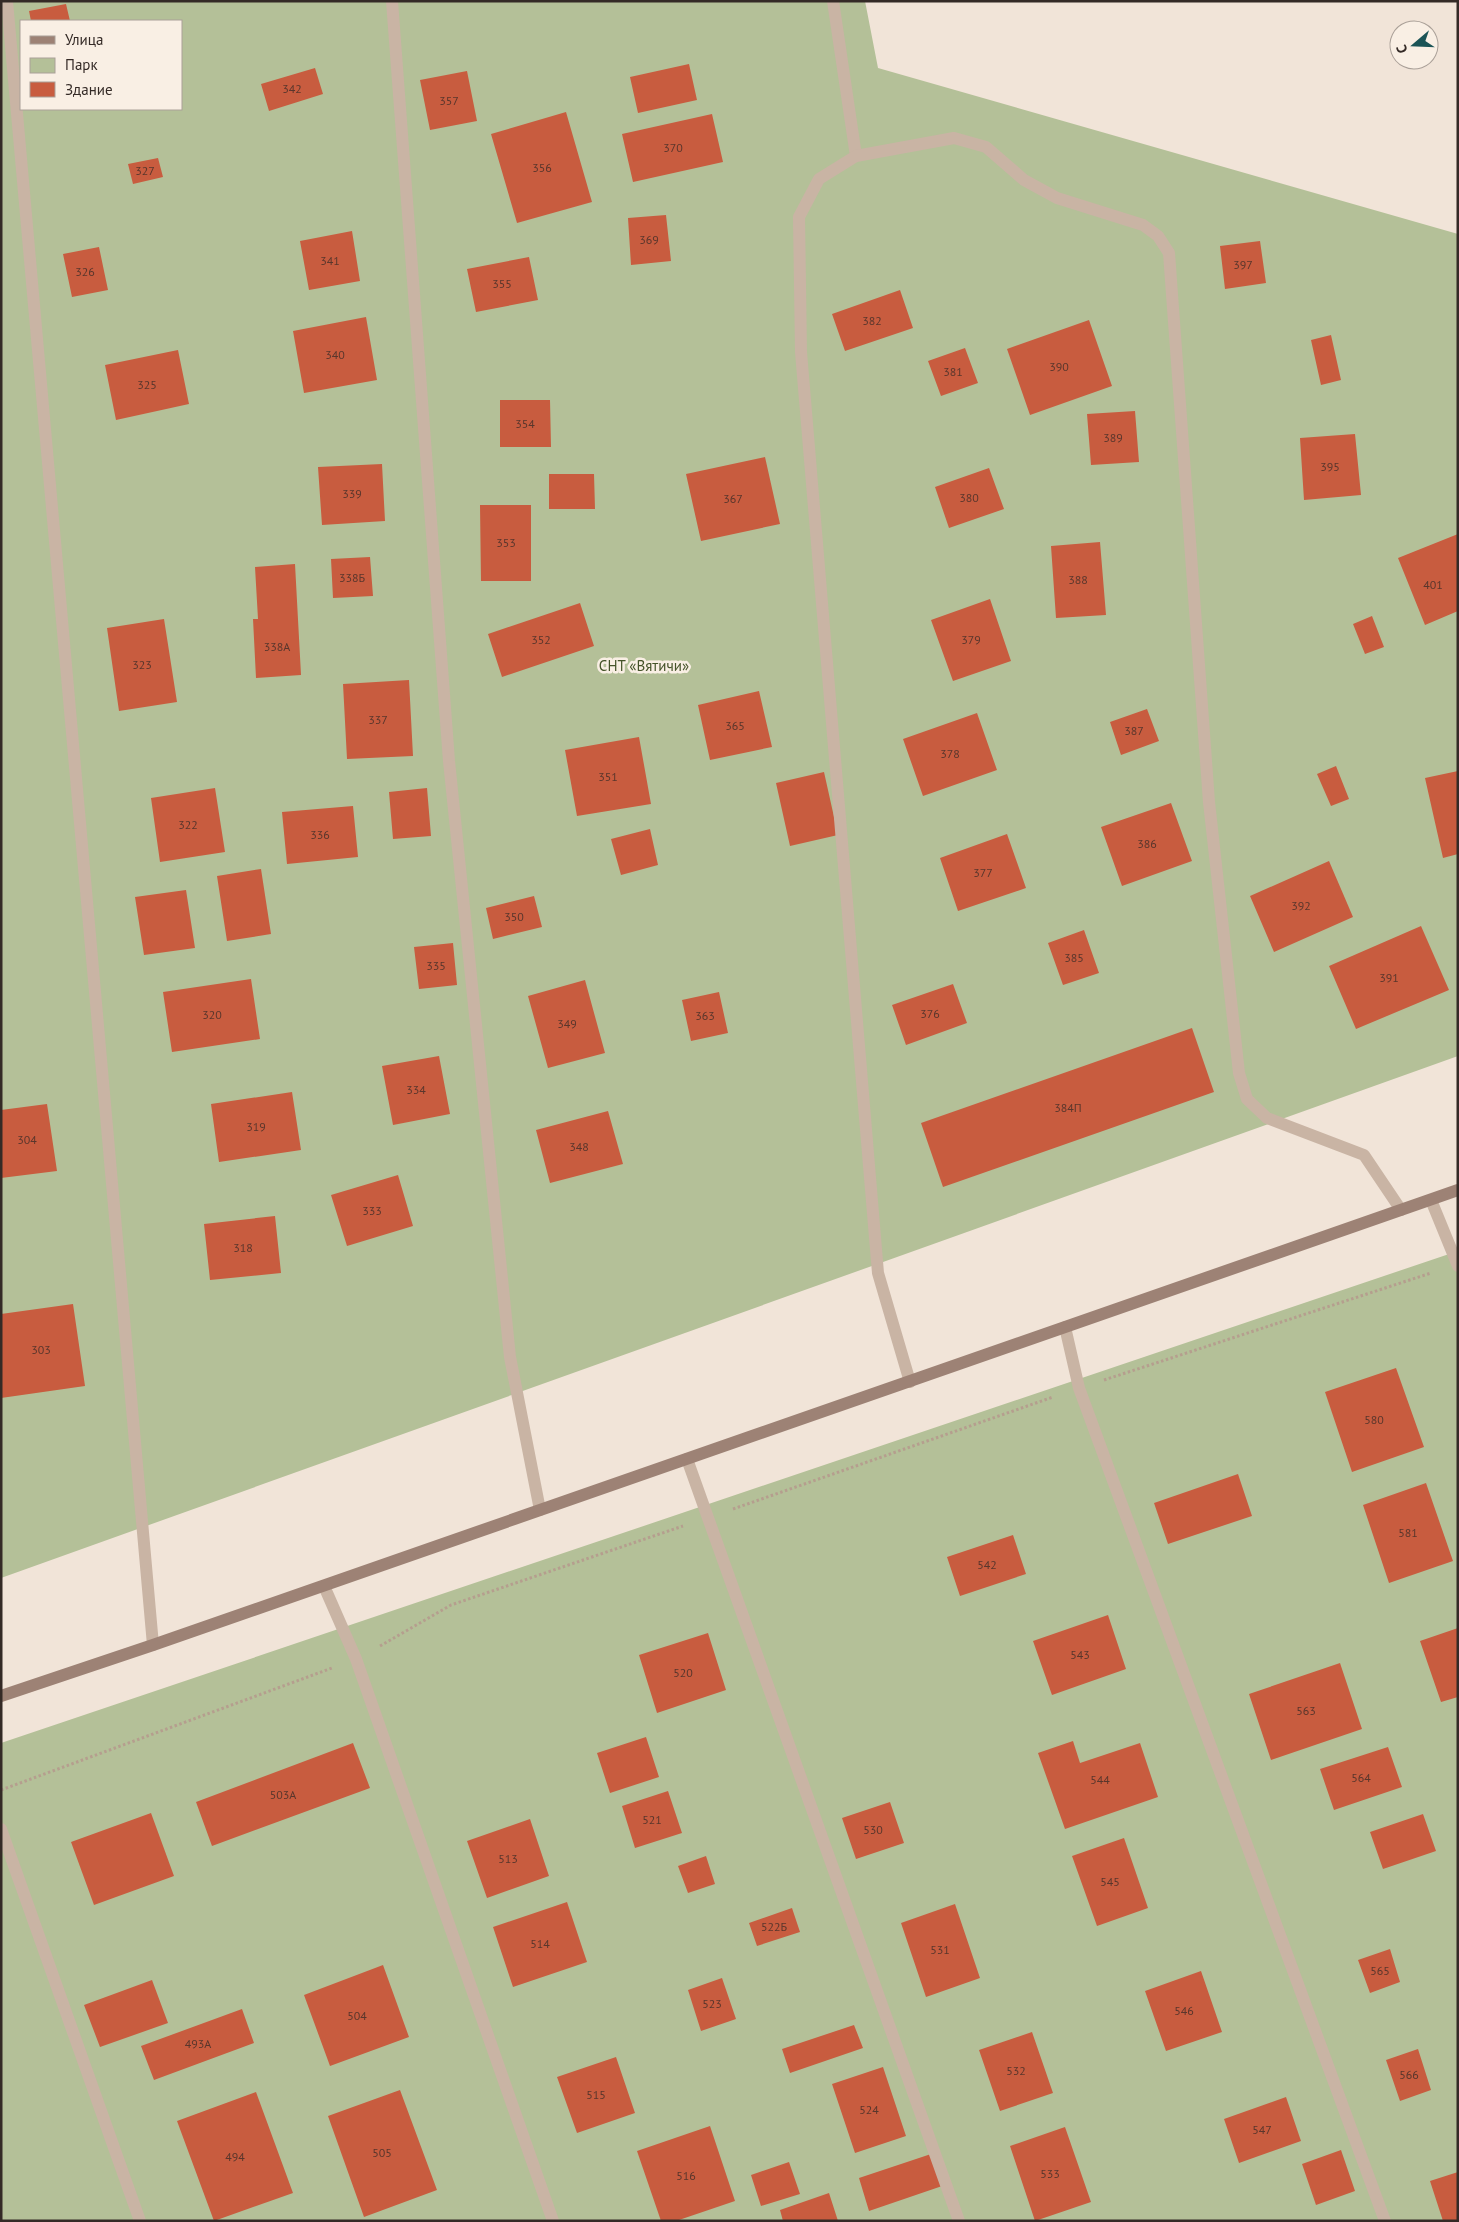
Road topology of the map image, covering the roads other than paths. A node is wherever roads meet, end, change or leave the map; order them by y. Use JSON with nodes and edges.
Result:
{"nodes":[{"id":1,"x":7,"y":1,"type":"edge"},
{"id":2,"x":392,"y":1,"type":"edge"},
{"id":3,"x":832,"y":1,"type":"edge"},
{"id":4,"x":856,"y":156,"type":"junction"},
{"id":5,"x":1458,"y":1190,"type":"edge"},
{"id":6,"x":1431,"y":1200,"type":"junction"},
{"id":7,"x":1401,"y":1210,"type":"junction"},
{"id":8,"x":1458,"y":1266,"type":"edge"},
{"id":9,"x":1065,"y":1327,"type":"junction"},
{"id":10,"x":910,"y":1382,"type":"junction"},
{"id":11,"x":688,"y":1459,"type":"junction"},
{"id":12,"x":540,"y":1510,"type":"junction"},
{"id":13,"x":324,"y":1586,"type":"junction"},
{"id":14,"x":153,"y":1645,"type":"junction"},
{"id":15,"x":1,"y":1696,"type":"edge"},
{"id":16,"x":1,"y":1829,"type":"edge"},
{"id":17,"x":140,"y":2221,"type":"edge"},
{"id":18,"x":553,"y":2221,"type":"edge"},
{"id":19,"x":959,"y":2221,"type":"edge"},
{"id":20,"x":1385,"y":2221,"type":"edge"}],
"edges":[{"from":1,"to":14,"type":"street"},
{"from":2,"to":12,"type":"street"},
{"from":3,"to":4,"type":"street"},
{"from":4,"to":7,"type":"street"},
{"from":4,"to":10,"type":"street"},
{"from":5,"to":6,"type":"main road"},
{"from":6,"to":7,"type":"main road"},
{"from":6,"to":8,"type":"street"},
{"from":7,"to":9,"type":"main road"},
{"from":9,"to":10,"type":"main road"},
{"from":9,"to":20,"type":"street"},
{"from":10,"to":11,"type":"main road"},
{"from":11,"to":12,"type":"main road"},
{"from":11,"to":19,"type":"street"},
{"from":12,"to":13,"type":"main road"},
{"from":13,"to":14,"type":"main road"},
{"from":13,"to":18,"type":"street"},
{"from":14,"to":15,"type":"main road"},
{"from":16,"to":17,"type":"street"}]}
